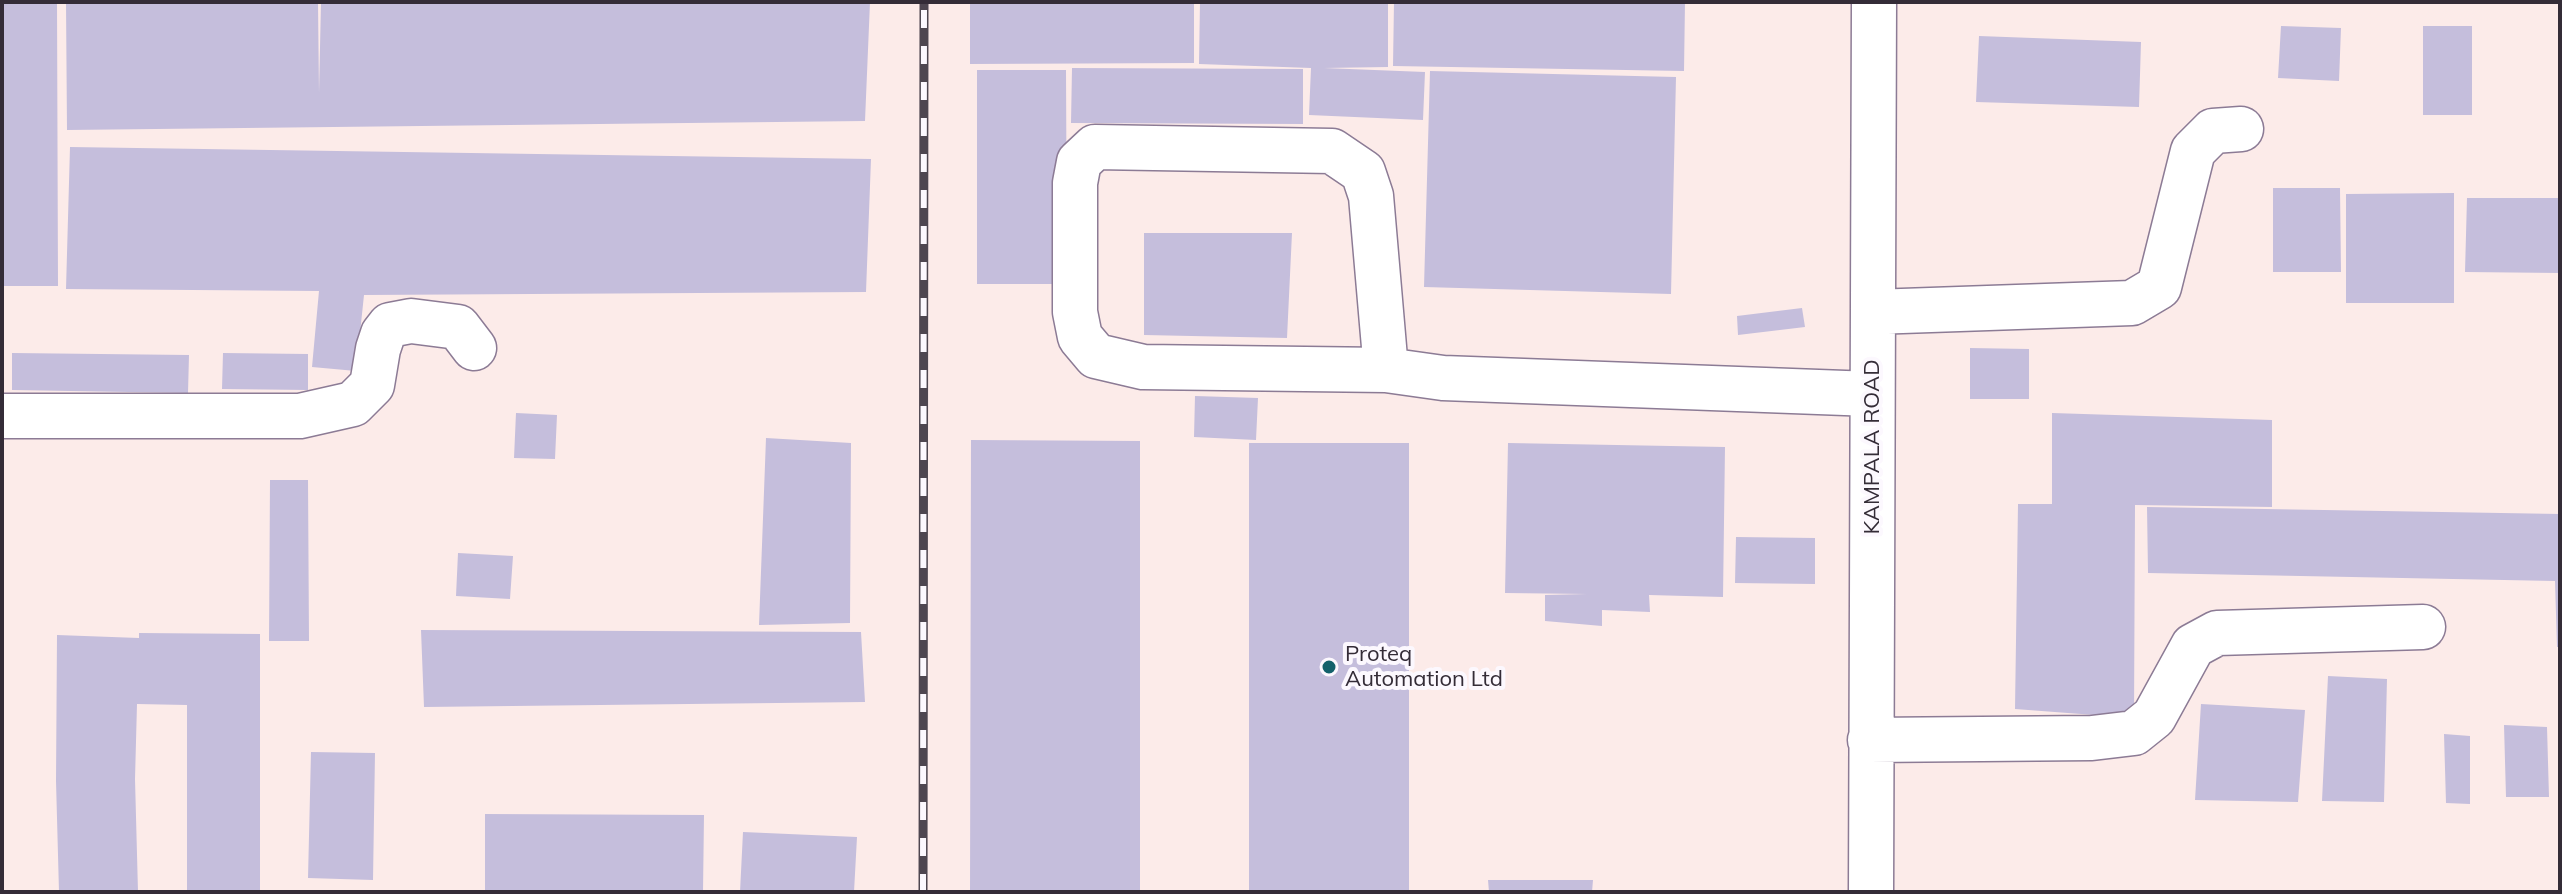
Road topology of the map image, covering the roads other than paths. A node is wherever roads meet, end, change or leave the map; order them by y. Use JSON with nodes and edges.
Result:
{"nodes":[{"id":1,"x":1874,"y":2,"type":"edge"},
{"id":2,"x":2241,"y":129,"type":"dead end"},
{"id":3,"x":1873,"y":312,"type":"junction"},
{"id":4,"x":474,"y":348,"type":"dead end"},
{"id":5,"x":1386,"y":370,"type":"junction"},
{"id":6,"x":1872,"y":394,"type":"junction"},
{"id":7,"x":2,"y":416,"type":"edge"},
{"id":8,"x":2423,"y":627,"type":"dead end"},
{"id":9,"x":1870,"y":740,"type":"junction"},
{"id":10,"x":1871,"y":892,"type":"edge"}],
"edges":[{"from":1,"to":3,"type":"street","name":"KAMPALA ROAD"},
{"from":2,"to":3,"type":"street"},
{"from":3,"to":6,"type":"street","name":"KAMPALA ROAD"},
{"from":4,"to":7,"type":"street"},
{"from":5,"to":5,"type":"street"},
{"from":5,"to":6,"type":"street"},
{"from":6,"to":9,"type":"street","name":"KAMPALA ROAD"},
{"from":8,"to":9,"type":"street"},
{"from":9,"to":10,"type":"street","name":"KAMPALA ROAD"}]}
